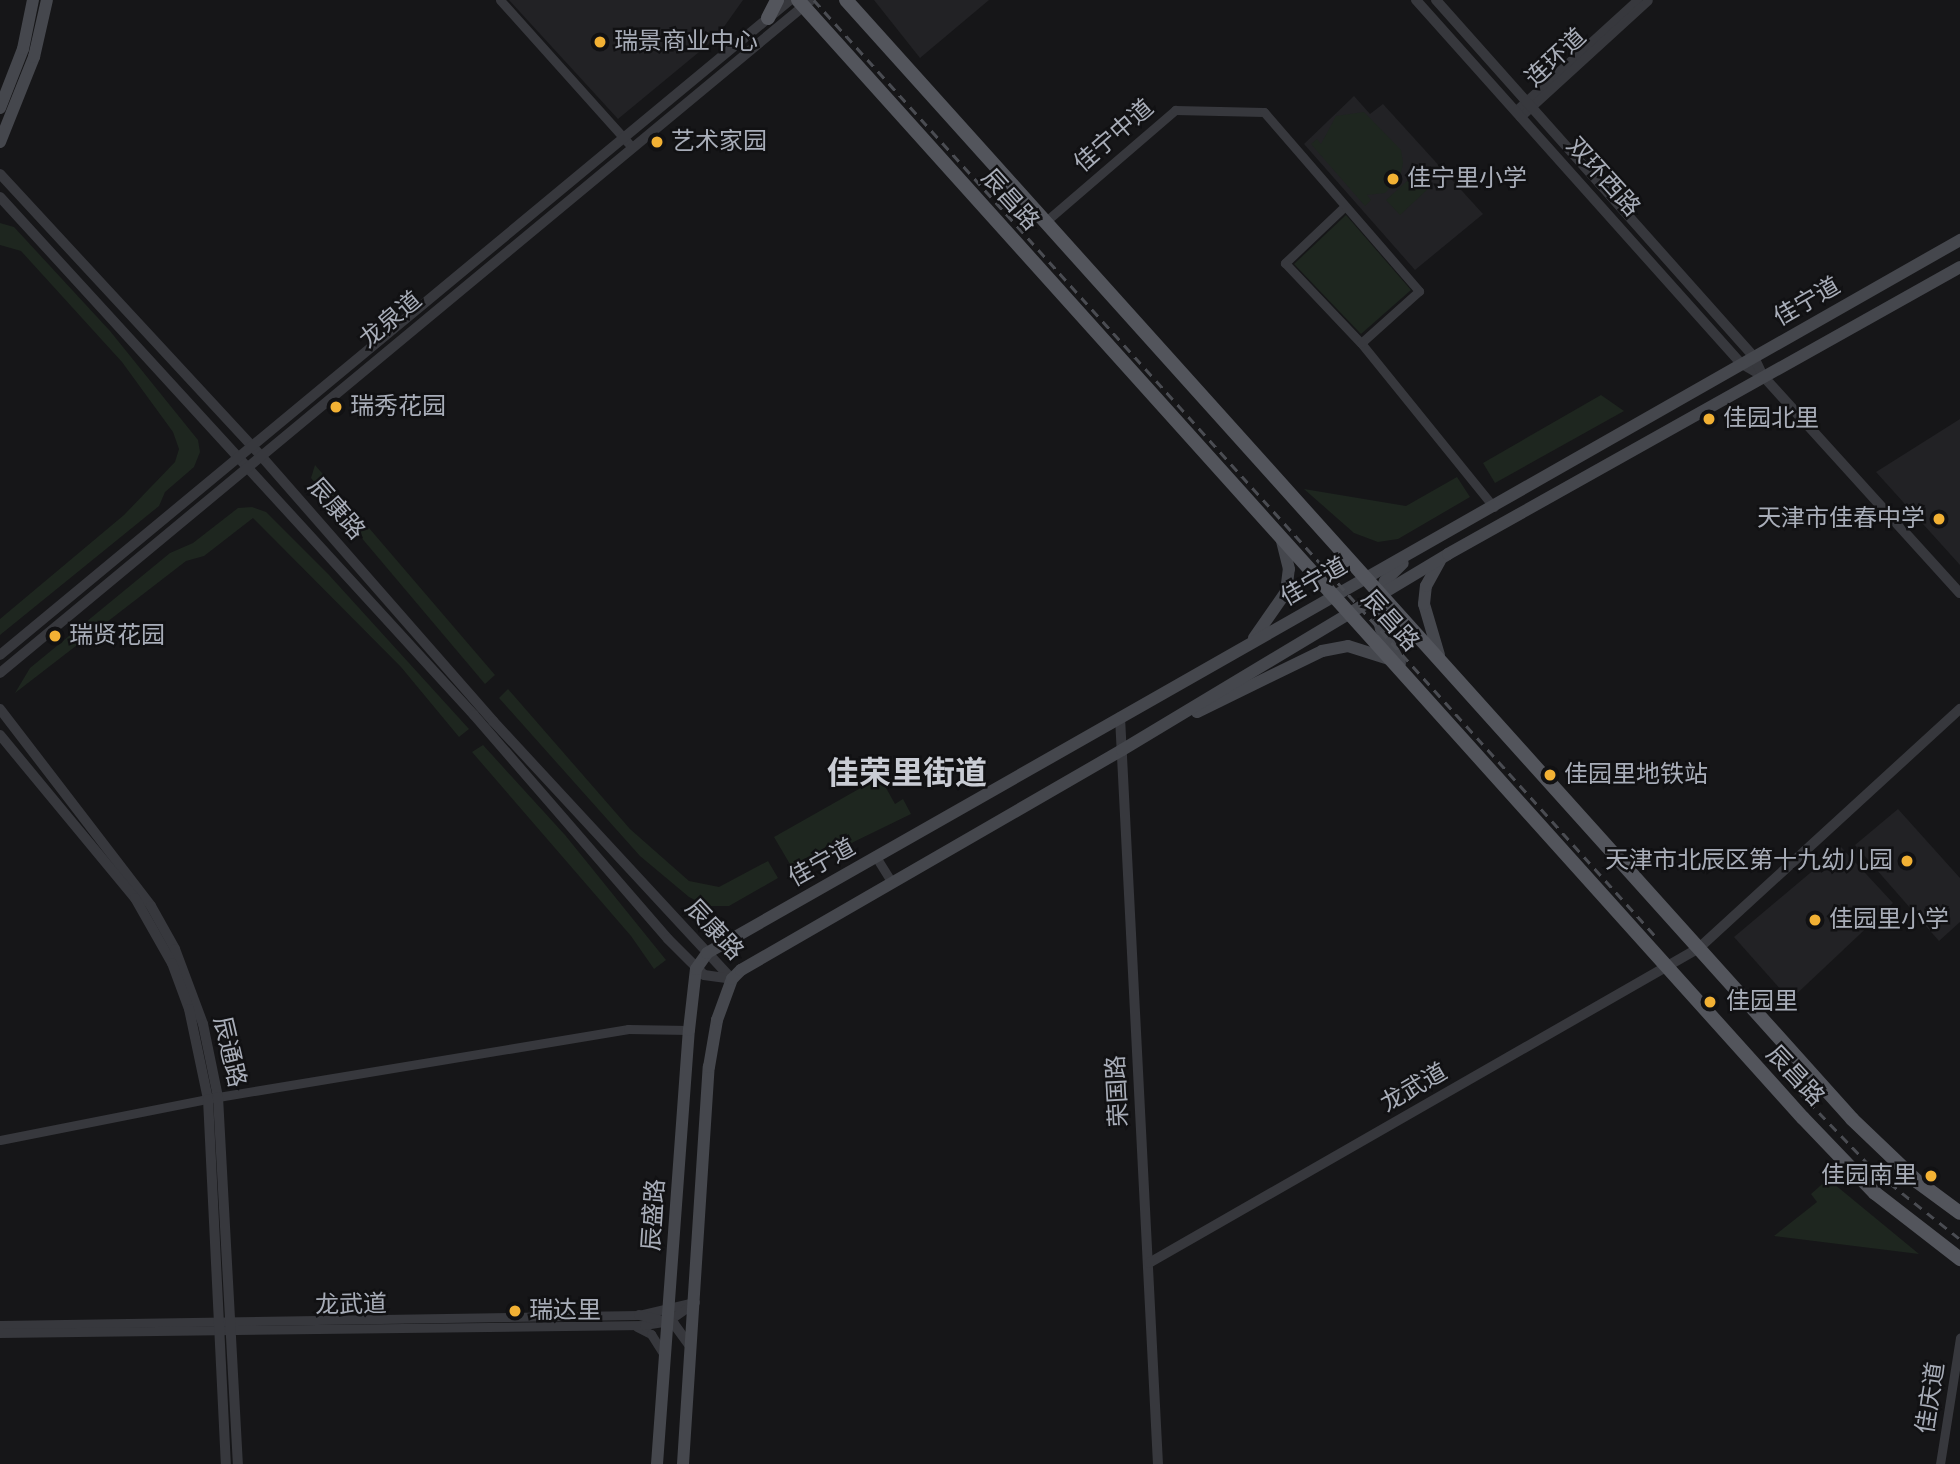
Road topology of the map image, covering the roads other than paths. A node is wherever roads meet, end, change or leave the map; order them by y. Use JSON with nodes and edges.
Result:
{"nodes":[{"id":1,"x":33,"y":0,"type":"edge"},
{"id":2,"x":47,"y":0,"type":"edge"},
{"id":3,"x":500,"y":0,"type":"edge"},
{"id":4,"x":777,"y":0,"type":"edge"},
{"id":5,"x":846,"y":0,"type":"edge"},
{"id":6,"x":1416,"y":0,"type":"edge"},
{"id":7,"x":1436,"y":0,"type":"edge"},
{"id":8,"x":1637,"y":0,"type":"edge"},
{"id":9,"x":1648,"y":0,"type":"edge"},
{"id":10,"x":799,"y":1,"type":"edge"},
{"id":11,"x":773,"y":23,"type":"junction"},
{"id":12,"x":1530,"y":103,"type":"junction"},
{"id":13,"x":0,"y":108,"type":"edge"},
{"id":14,"x":1518,"y":114,"type":"junction"},
{"id":15,"x":623,"y":137,"type":"junction"},
{"id":16,"x":0,"y":142,"type":"edge"},
{"id":17,"x":632,"y":147,"type":"junction"},
{"id":18,"x":0,"y":174,"type":"edge"},
{"id":19,"x":0,"y":197,"type":"edge"},
{"id":20,"x":1345,"y":206,"type":"junction"},
{"id":21,"x":1045,"y":222,"type":"junction"},
{"id":22,"x":1960,"y":240,"type":"edge"},
{"id":23,"x":1960,"y":267,"type":"edge"},
{"id":24,"x":1361,"y":343,"type":"junction"},
{"id":25,"x":1754,"y":357,"type":"junction"},
{"id":26,"x":1742,"y":364,"type":"junction"},
{"id":27,"x":1763,"y":376,"type":"junction"},
{"id":28,"x":251,"y":445,"type":"junction"},
{"id":29,"x":239,"y":455,"type":"junction"},
{"id":30,"x":262,"y":457,"type":"junction"},
{"id":31,"x":250,"y":467,"type":"junction"},
{"id":32,"x":1494,"y":506,"type":"junction"},
{"id":33,"x":1279,"y":531,"type":"junction"},
{"id":34,"x":1425,"y":545,"type":"junction"},
{"id":35,"x":1448,"y":554,"type":"junction"},
{"id":36,"x":1364,"y":578,"type":"junction"},
{"id":37,"x":1960,"y":593,"type":"edge"},
{"id":38,"x":1336,"y":594,"type":"junction"},
{"id":39,"x":1379,"y":594,"type":"junction"},
{"id":40,"x":1351,"y":612,"type":"junction"},
{"id":41,"x":1250,"y":643,"type":"junction"},
{"id":42,"x":0,"y":655,"type":"edge"},
{"id":43,"x":1443,"y":664,"type":"junction"},
{"id":44,"x":1403,"y":669,"type":"junction"},
{"id":45,"x":0,"y":673,"type":"edge"},
{"id":46,"x":0,"y":709,"type":"edge"},
{"id":47,"x":1960,"y":709,"type":"edge"},
{"id":48,"x":1120,"y":717,"type":"junction"},
{"id":49,"x":1170,"y":721,"type":"junction"},
{"id":50,"x":0,"y":735,"type":"edge"},
{"id":51,"x":1122,"y":750,"type":"junction"},
{"id":52,"x":876,"y":857,"type":"junction"},
{"id":53,"x":891,"y":881,"type":"junction"},
{"id":54,"x":1699,"y":948,"type":"junction"},
{"id":55,"x":707,"y":953,"type":"junction"},
{"id":56,"x":696,"y":969,"type":"junction"},
{"id":57,"x":1666,"y":969,"type":"junction"},
{"id":58,"x":732,"y":979,"type":"junction"},
{"id":59,"x":689,"y":1030,"type":"junction"},
{"id":60,"x":213,"y":1098,"type":"junction"},
{"id":61,"x":0,"y":1140,"type":"edge"},
{"id":62,"x":1960,"y":1213,"type":"edge"},
{"id":63,"x":1960,"y":1259,"type":"edge"},
{"id":64,"x":1149,"y":1263,"type":"junction"},
{"id":65,"x":695,"y":1301,"type":"junction"},
{"id":66,"x":639,"y":1315,"type":"joint"},
{"id":67,"x":669,"y":1316,"type":"junction"},
{"id":68,"x":227,"y":1324,"type":"junction"},
{"id":69,"x":0,"y":1325,"type":"edge"},
{"id":70,"x":629,"y":1325,"type":"junction"},
{"id":71,"x":0,"y":1333,"type":"edge"},
{"id":72,"x":1960,"y":1338,"type":"edge"},
{"id":73,"x":692,"y":1352,"type":"junction"},
{"id":74,"x":665,"y":1360,"type":"junction"},
{"id":75,"x":226,"y":1464,"type":"edge"},
{"id":76,"x":238,"y":1464,"type":"edge"},
{"id":77,"x":657,"y":1464,"type":"edge"},
{"id":78,"x":683,"y":1464,"type":"edge"},
{"id":79,"x":1158,"y":1464,"type":"edge"},
{"id":80,"x":1940,"y":1464,"type":"edge"}],
"edges":[{"from":1,"to":13,"type":"main road"},
{"from":2,"to":16,"type":"main road"},
{"from":3,"to":15,"type":"street"},
{"from":4,"to":11,"type":"main road"},
{"from":5,"to":21,"type":"main road","name":"辰昌路"},
{"from":6,"to":14,"type":"street","name":"双环西路"},
{"from":7,"to":12,"type":"street"},
{"from":8,"to":12,"type":"street","name":"连环道"},
{"from":9,"to":12,"type":"street","name":"连环道"},
{"from":10,"to":11,"type":"street","name":"龙泉道"},
{"from":10,"to":33,"type":"main road","name":"辰昌路"},
{"from":11,"to":15,"type":"street","name":"龙泉道"},
{"from":11,"to":17,"type":"street","name":"龙泉道"},
{"from":12,"to":14,"type":"street","name":"连环道"},
{"from":12,"to":25,"type":"street"},
{"from":14,"to":26,"type":"street","name":"双环西路"},
{"from":15,"to":17,"type":"street"},
{"from":15,"to":28,"type":"street","name":"龙泉道"},
{"from":17,"to":30,"type":"street","name":"龙泉道"},
{"from":18,"to":28,"type":"street","name":"辰康路"},
{"from":19,"to":29,"type":"street","name":"辰康路"},
{"from":20,"to":21,"type":"street","name":"佳宁中道"},
{"from":20,"to":24,"type":"street","name":"佳宁中道"},
{"from":20,"to":24,"type":"street"},
{"from":21,"to":36,"type":"main road","name":"辰昌路"},
{"from":22,"to":25,"type":"main road","name":"佳宁道"},
{"from":23,"to":27,"type":"main road","name":"佳宁道"},
{"from":24,"to":32,"type":"street"},
{"from":25,"to":26,"type":"main road","name":"佳宁道"},
{"from":25,"to":27,"type":"street"},
{"from":26,"to":27,"type":"street","name":"双环西路"},
{"from":26,"to":32,"type":"main road","name":"佳宁道"},
{"from":27,"to":35,"type":"main road","name":"佳宁道"},
{"from":27,"to":37,"type":"street"},
{"from":28,"to":29,"type":"street","name":"龙泉道"},
{"from":28,"to":30,"type":"street","name":"辰康路"},
{"from":29,"to":31,"type":"street","name":"辰康路"},
{"from":29,"to":42,"type":"street","name":"龙泉道"},
{"from":30,"to":31,"type":"street","name":"龙泉道"},
{"from":30,"to":55,"type":"street","name":"辰康路"},
{"from":31,"to":45,"type":"street","name":"龙泉道"},
{"from":31,"to":56,"type":"street","name":"辰康路"},
{"from":32,"to":34,"type":"main road","name":"佳宁道"},
{"from":33,"to":38,"type":"main road","name":"辰昌路"},
{"from":33,"to":41,"type":"main road"},
{"from":34,"to":36,"type":"main road","name":"佳宁道"},
{"from":34,"to":39,"type":"main road"},
{"from":35,"to":39,"type":"main road","name":"佳宁道"},
{"from":35,"to":43,"type":"main road"},
{"from":36,"to":38,"type":"main road","name":"佳宁道"},
{"from":36,"to":39,"type":"main road","name":"辰昌路"},
{"from":38,"to":40,"type":"main road","name":"辰昌路"},
{"from":38,"to":41,"type":"main road","name":"佳宁道"},
{"from":39,"to":40,"type":"main road","name":"佳宁道"},
{"from":39,"to":43,"type":"main road","name":"辰昌路"},
{"from":39,"to":44,"type":"main road"},
{"from":40,"to":44,"type":"main road","name":"辰昌路"},
{"from":40,"to":49,"type":"main road","name":"佳宁道"},
{"from":41,"to":48,"type":"main road","name":"佳宁道"},
{"from":43,"to":54,"type":"main road","name":"辰昌路"},
{"from":44,"to":49,"type":"main road"},
{"from":44,"to":57,"type":"main road","name":"辰昌路"},
{"from":46,"to":60,"type":"street","name":"辰通路"},
{"from":47,"to":54,"type":"street","name":"龙武道"},
{"from":48,"to":51,"type":"street","name":"荣国路"},
{"from":48,"to":52,"type":"main road","name":"佳宁道"},
{"from":49,"to":51,"type":"main road","name":"佳宁道"},
{"from":50,"to":60,"type":"street","name":"辰通路"},
{"from":51,"to":53,"type":"main road","name":"佳宁道"},
{"from":51,"to":64,"type":"street","name":"荣国路"},
{"from":52,"to":53,"type":"street"},
{"from":52,"to":55,"type":"main road","name":"佳宁道"},
{"from":53,"to":58,"type":"main road","name":"佳宁道"},
{"from":54,"to":57,"type":"street","name":"龙武道"},
{"from":54,"to":62,"type":"main road","name":"辰昌路"},
{"from":55,"to":56,"type":"main road","name":"佳宁道"},
{"from":55,"to":58,"type":"street","name":"辰康路"},
{"from":56,"to":58,"type":"street","name":"辰康路"},
{"from":56,"to":59,"type":"main road","name":"辰盛路"},
{"from":57,"to":63,"type":"main road","name":"辰昌路"},
{"from":57,"to":64,"type":"street","name":"龙武道"},
{"from":58,"to":65,"type":"main road","name":"辰盛路"},
{"from":59,"to":60,"type":"street"},
{"from":59,"to":67,"type":"main road","name":"辰盛路"},
{"from":60,"to":61,"type":"street"},
{"from":60,"to":68,"type":"street","name":"辰通路"},
{"from":64,"to":79,"type":"street","name":"荣国路"},
{"from":65,"to":67,"type":"street"},
{"from":65,"to":73,"type":"main road","name":"辰盛路"},
{"from":66,"to":67,"type":"street"},
{"from":66,"to":68,"type":"street"},
{"from":67,"to":70,"type":"street","name":"龙武道"},
{"from":67,"to":73,"type":"street"},
{"from":67,"to":74,"type":"main road","name":"辰盛路"},
{"from":68,"to":69,"type":"street"},
{"from":68,"to":70,"type":"street","name":"龙武道"},
{"from":68,"to":71,"type":"street","name":"龙武道"},
{"from":68,"to":75,"type":"street","name":"辰通路"},
{"from":68,"to":76,"type":"street","name":"辰通路"},
{"from":70,"to":74,"type":"street"},
{"from":72,"to":80,"type":"street","name":"佳庆道"},
{"from":73,"to":78,"type":"main road","name":"辰盛路"},
{"from":74,"to":77,"type":"main road","name":"辰盛路"}]}
